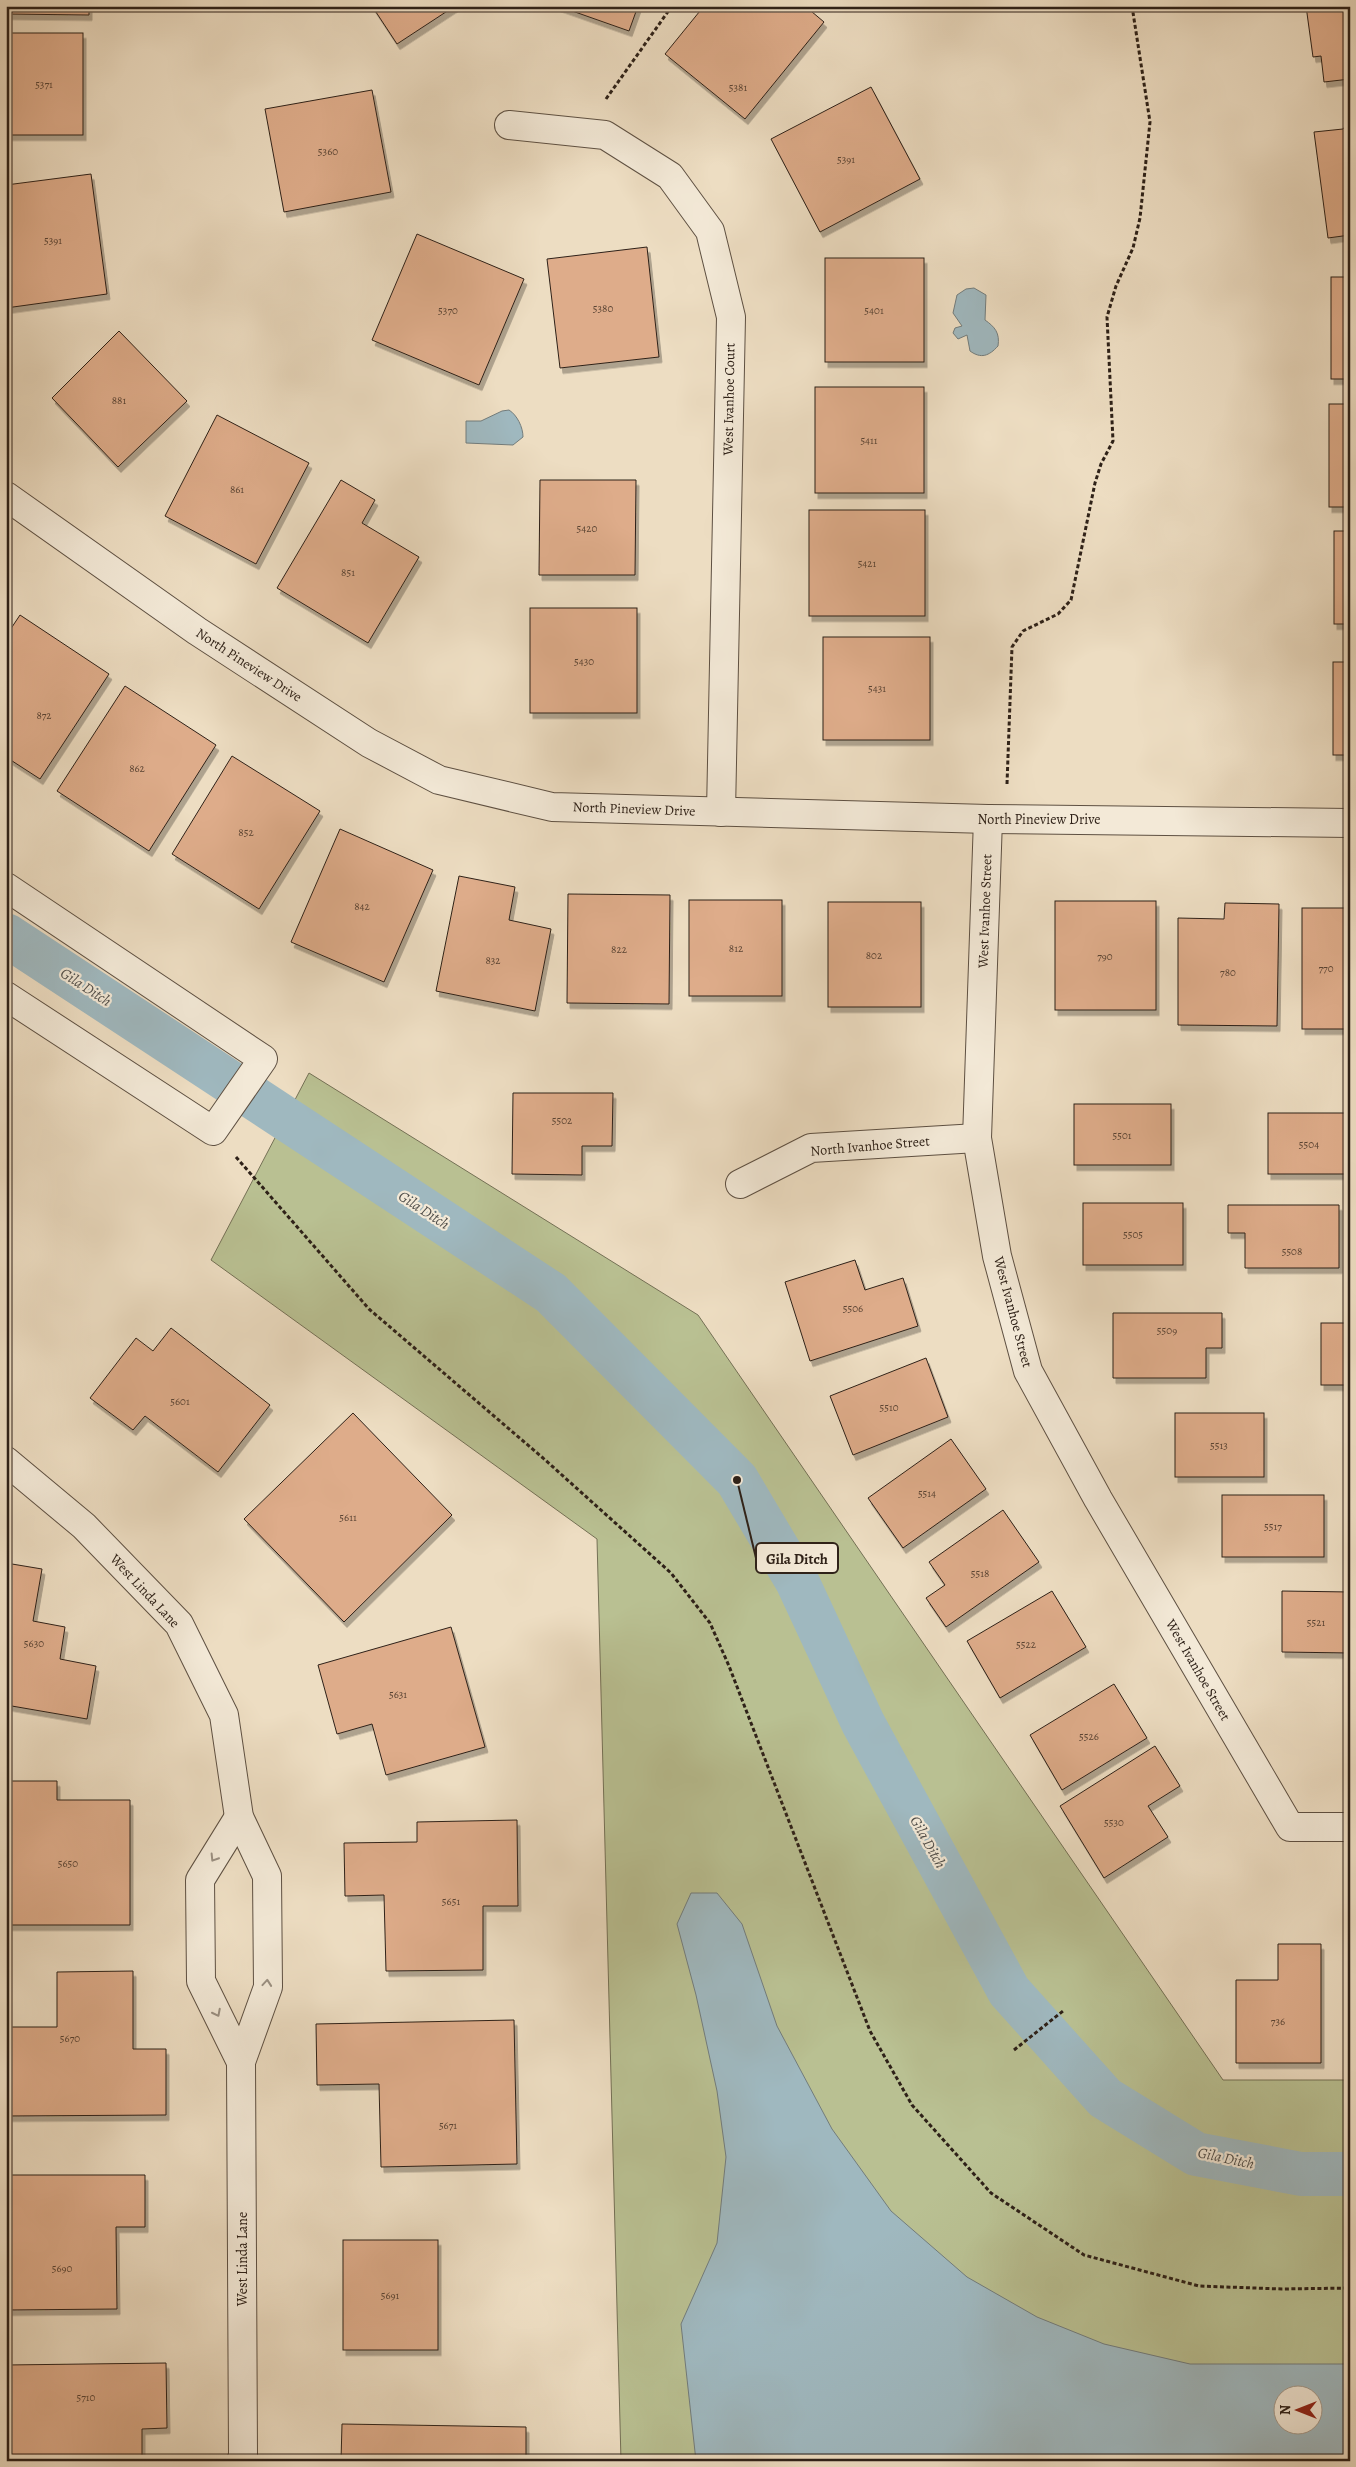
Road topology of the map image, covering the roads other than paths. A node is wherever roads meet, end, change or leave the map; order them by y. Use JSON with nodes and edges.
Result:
{"nodes":[{"id":1,"x":509,"y":125,"type":"dead end"},
{"id":2,"x":6,"y":496,"type":"edge"},
{"id":3,"x":721,"y":812,"type":"junction"},
{"id":4,"x":998,"y":819,"type":"junction"},
{"id":5,"x":1350,"y":823,"type":"edge"},
{"id":6,"x":6,"y":887,"type":"edge"},
{"id":7,"x":6,"y":996,"type":"edge"},
{"id":8,"x":977,"y":1138,"type":"junction"},
{"id":9,"x":740,"y":1184,"type":"dead end"},
{"id":10,"x":6,"y":1461,"type":"edge"},
{"id":11,"x":239,"y":1817,"type":"junction"},
{"id":12,"x":1350,"y":1827,"type":"edge"},
{"id":13,"x":241,"y":2062,"type":"junction"},
{"id":14,"x":243,"y":2459,"type":"edge"}],
"edges":[{"from":1,"to":3,"type":"street","name":"West Ivanhoe Court"},
{"from":2,"to":3,"type":"street","name":"North Pineview Drive"},
{"from":3,"to":4,"type":"street","name":"North Pineview Drive"},
{"from":4,"to":5,"type":"street","name":"North Pineview Drive"},
{"from":4,"to":8,"type":"street","name":"West Ivanhoe Street"},
{"from":6,"to":7,"type":"street"},
{"from":8,"to":9,"type":"street","name":"North Ivanhoe Street"},
{"from":8,"to":12,"type":"street","name":"West Ivanhoe Street"},
{"from":10,"to":11,"type":"street","name":"West Linda Lane"},
{"from":13,"to":11,"type":"street","name":"West Linda Lane","one_way":true},
{"from":11,"to":13,"type":"street","name":"West Linda Lane","one_way":true},
{"from":13,"to":14,"type":"street","name":"West Linda Lane"}]}
